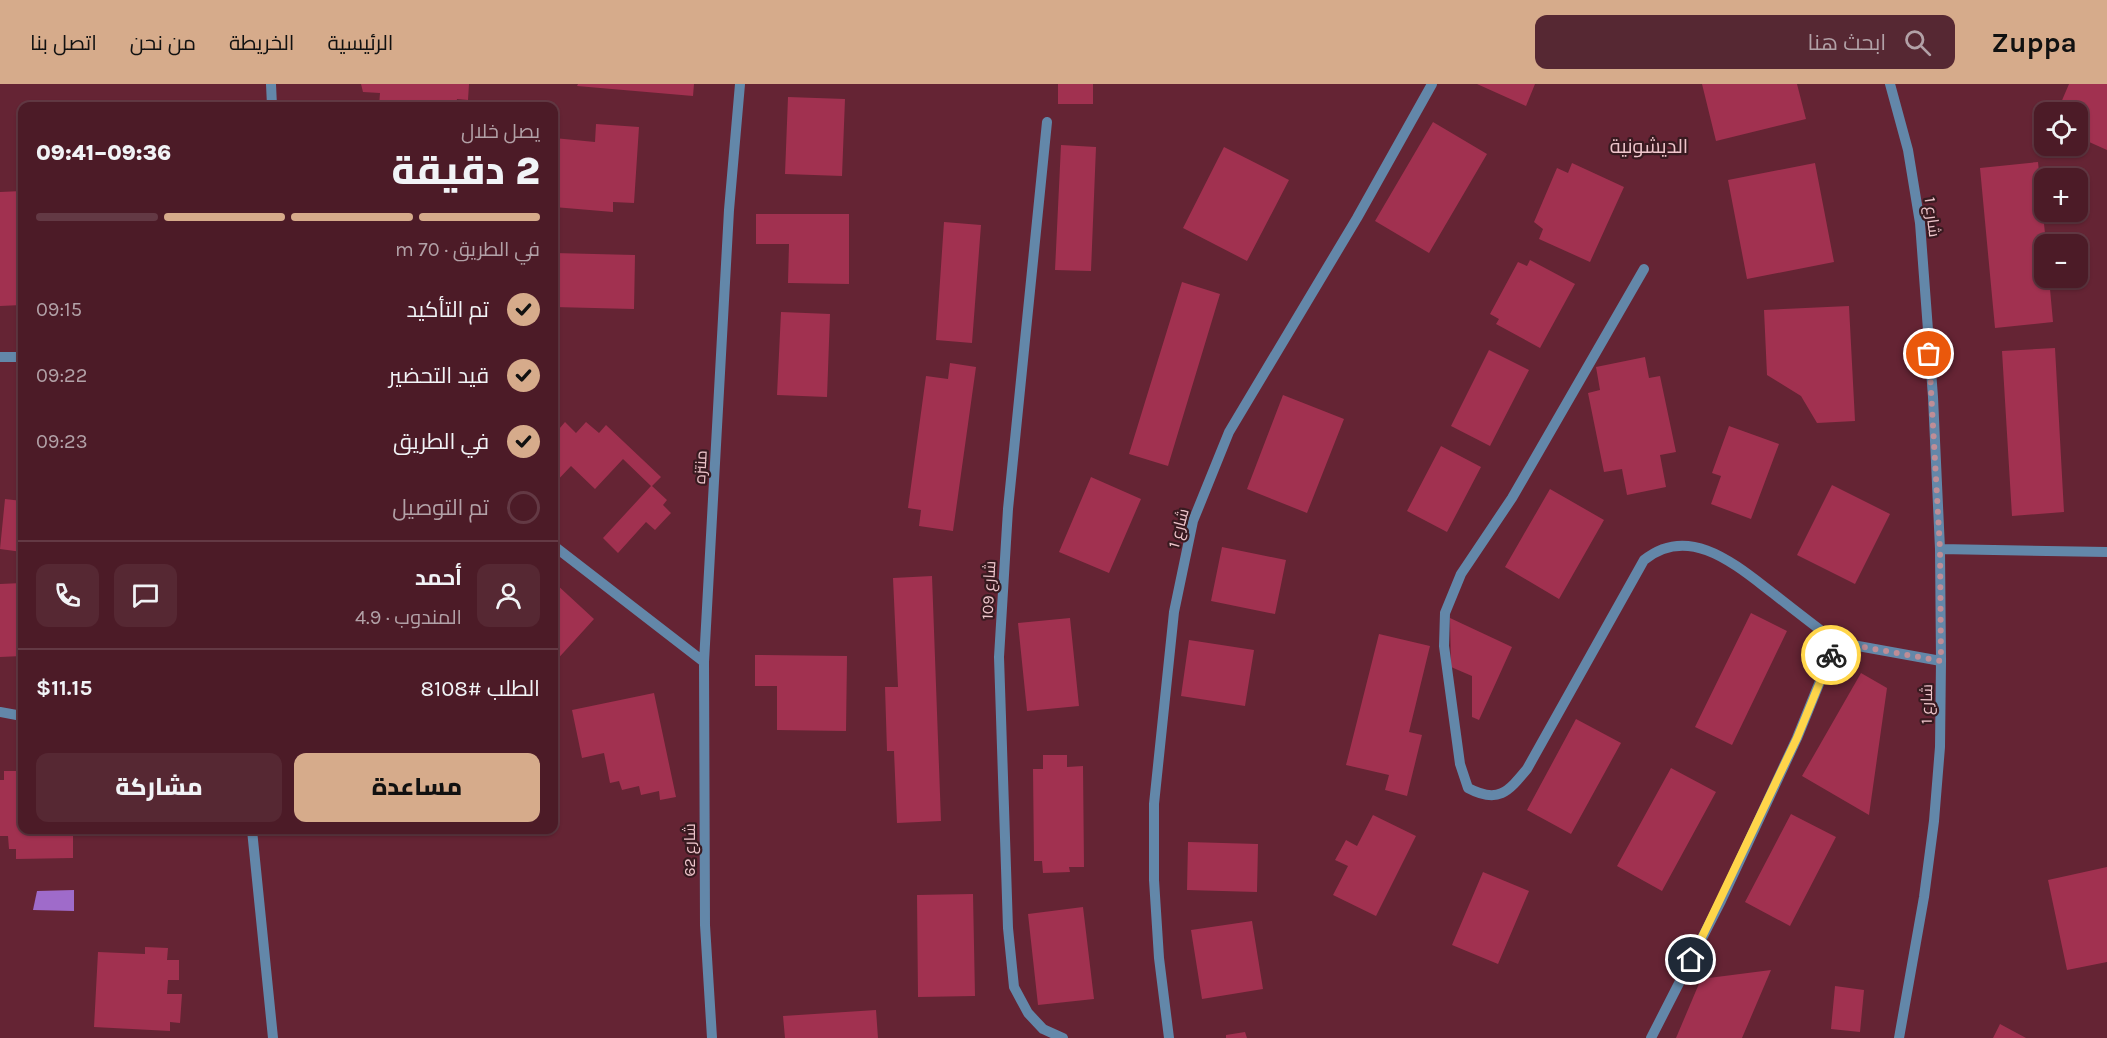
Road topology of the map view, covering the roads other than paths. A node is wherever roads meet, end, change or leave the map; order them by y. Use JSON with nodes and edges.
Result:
{"nodes":[{"id":1,"x":271,"y":84,"type":"edge"},
{"id":2,"x":740,"y":84,"type":"edge"},
{"id":3,"x":1432,"y":84,"type":"edge"},
{"id":4,"x":1890,"y":84,"type":"edge"},
{"id":5,"x":272,"y":102,"type":"edge"},
{"id":6,"x":1047,"y":122,"type":"dead end"},
{"id":7,"x":1644,"y":269,"type":"dead end"},
{"id":8,"x":0,"y":357,"type":"edge"},
{"id":9,"x":18,"y":357,"type":"edge"},
{"id":10,"x":558,"y":549,"type":"edge"},
{"id":11,"x":1940,"y":549,"type":"junction"},
{"id":12,"x":2107,"y":552,"type":"edge"},
{"id":13,"x":1836,"y":642,"type":"junction"},
{"id":14,"x":1941,"y":661,"type":"junction"},
{"id":15,"x":704,"y":662,"type":"junction"},
{"id":16,"x":0,"y":712,"type":"edge"},
{"id":17,"x":18,"y":715,"type":"edge"},
{"id":18,"x":252,"y":834,"type":"edge"},
{"id":19,"x":273,"y":1038,"type":"edge"},
{"id":20,"x":712,"y":1038,"type":"edge"},
{"id":21,"x":1063,"y":1038,"type":"edge"},
{"id":22,"x":1169,"y":1038,"type":"edge"},
{"id":23,"x":1651,"y":1038,"type":"edge"},
{"id":24,"x":1899,"y":1038,"type":"edge"}],
"edges":[{"from":1,"to":5,"type":"street"},
{"from":2,"to":15,"type":"street","name":"منتزه"},
{"from":3,"to":22,"type":"street","name":"شارع 1"},
{"from":4,"to":11,"type":"street","name":"شارع 1"},
{"from":6,"to":21,"type":"street","name":"شارع 109"},
{"from":7,"to":13,"type":"street"},
{"from":8,"to":9,"type":"street"},
{"from":10,"to":15,"type":"street"},
{"from":11,"to":12,"type":"street"},
{"from":11,"to":14,"type":"street","name":"شارع 1"},
{"from":13,"to":14,"type":"street"},
{"from":13,"to":23,"type":"street"},
{"from":14,"to":24,"type":"street","name":"شارع 1"},
{"from":15,"to":20,"type":"street","name":"شارع 62"},
{"from":16,"to":17,"type":"street"},
{"from":18,"to":19,"type":"street"}]}
